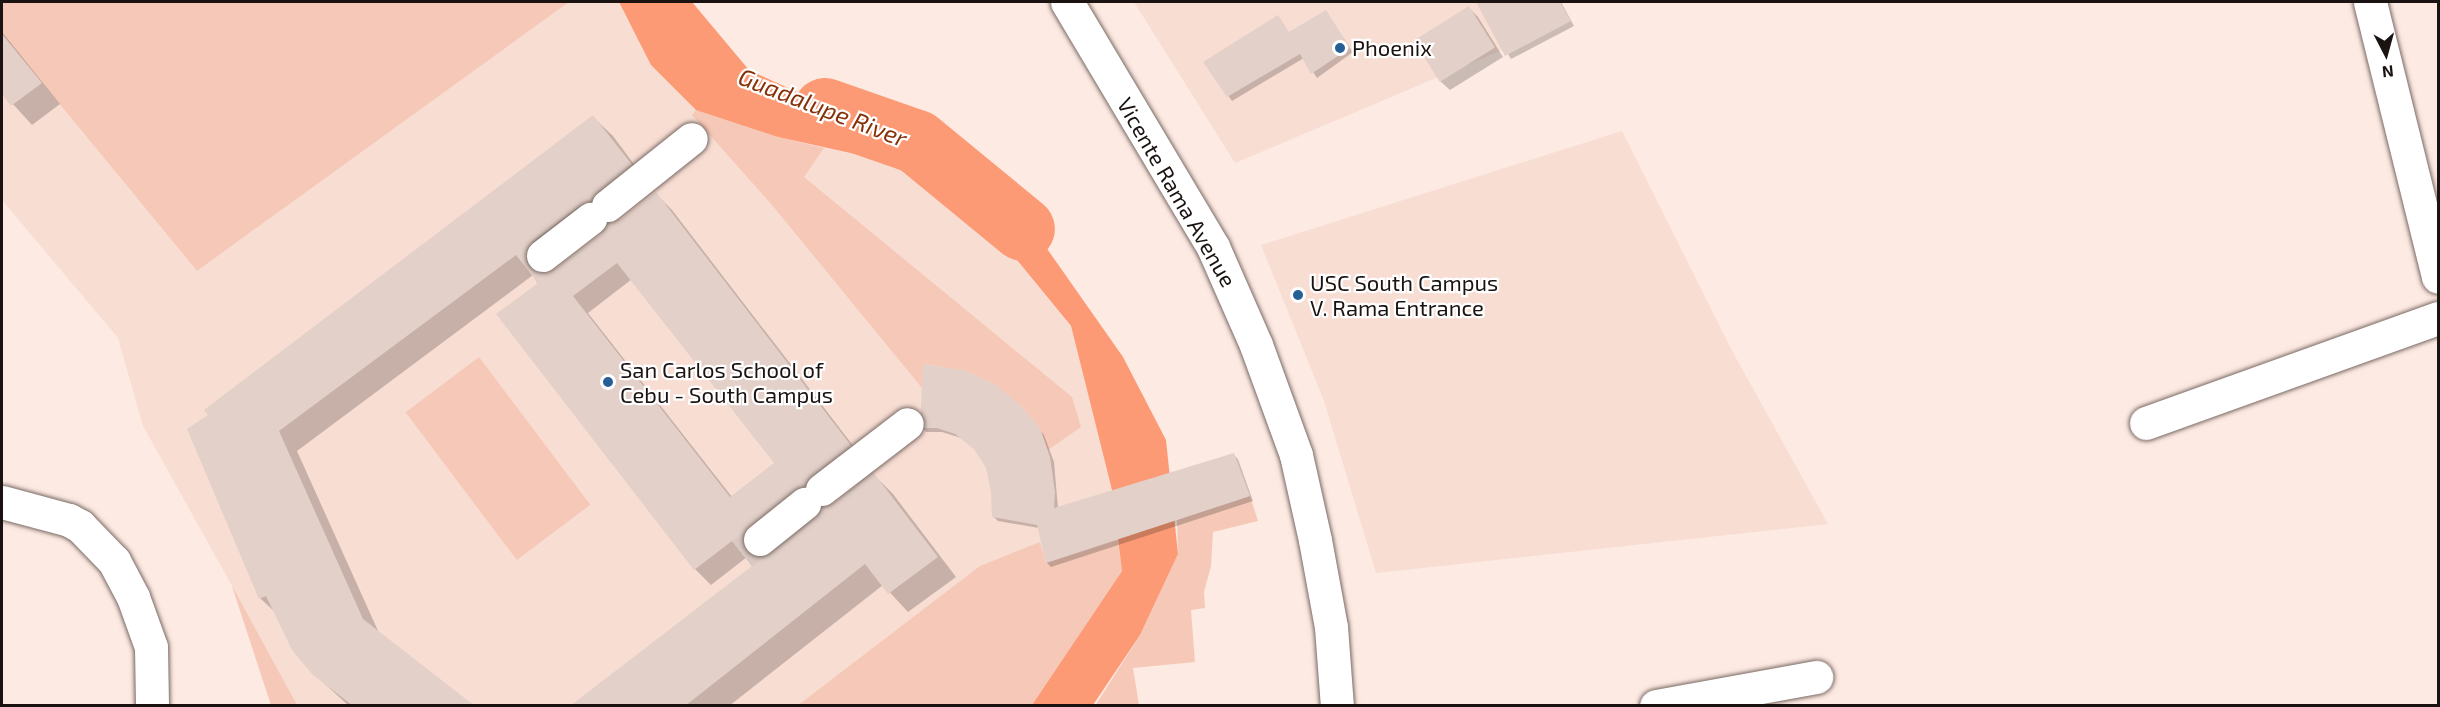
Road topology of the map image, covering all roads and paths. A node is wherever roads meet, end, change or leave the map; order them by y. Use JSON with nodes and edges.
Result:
{"nodes":[{"id":1,"x":1067,"y":2,"type":"edge"},
{"id":2,"x":2370,"y":2,"type":"edge"},
{"id":3,"x":692,"y":139,"type":"dead end"},
{"id":4,"x":543,"y":256,"type":"dead end"},
{"id":5,"x":2439,"y":277,"type":"edge"},
{"id":6,"x":2439,"y":318,"type":"edge"},
{"id":7,"x":2146,"y":423,"type":"dead end"},
{"id":8,"x":908,"y":424,"type":"dead end"},
{"id":9,"x":2,"y":502,"type":"edge"},
{"id":10,"x":760,"y":540,"type":"tunnel mouth"},
{"id":11,"x":1816,"y":676,"type":"dead end"},
{"id":12,"x":152,"y":705,"type":"edge"},
{"id":13,"x":1337,"y":705,"type":"edge"},
{"id":14,"x":1656,"y":705,"type":"edge"}],
"edges":[{"from":1,"to":13,"type":"street","name":"Vicente Rama Avenue"},
{"from":2,"to":5,"type":"street"},
{"from":3,"to":4,"type":"street"},
{"from":6,"to":7,"type":"street"},
{"from":8,"to":10,"type":"street"},
{"from":9,"to":12,"type":"street"},
{"from":11,"to":14,"type":"street"}]}
